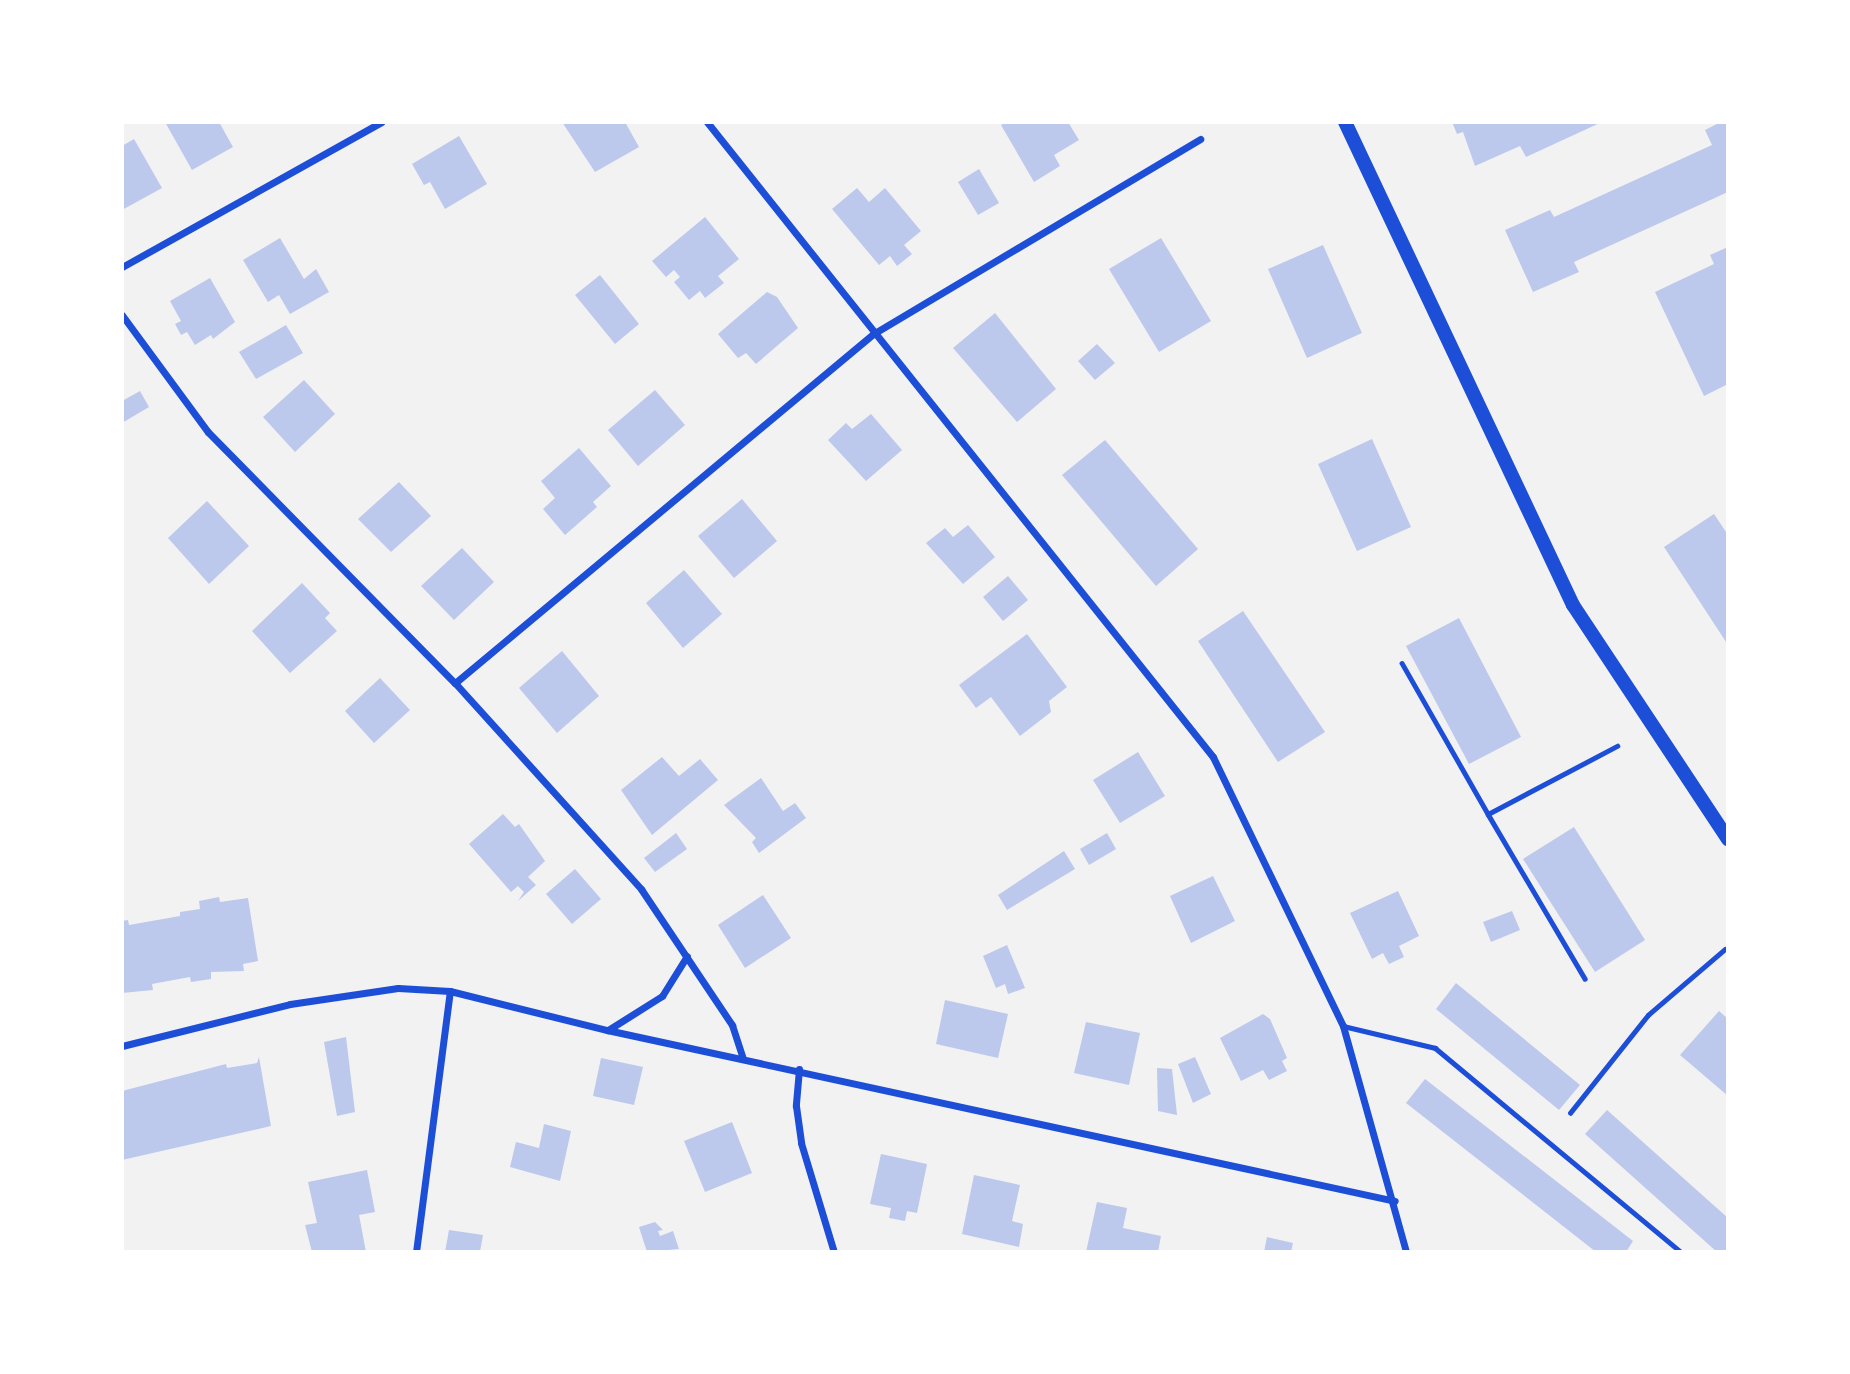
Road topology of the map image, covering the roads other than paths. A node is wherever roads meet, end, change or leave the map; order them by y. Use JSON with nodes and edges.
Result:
{"nodes":[{"id":1,"x":382,"y":122,"type":"edge"},
{"id":2,"x":706,"y":122,"type":"edge"},
{"id":3,"x":1345,"y":122,"type":"edge"},
{"id":4,"x":1200,"y":139,"type":"dead end"},
{"id":5,"x":122,"y":267,"type":"edge"},
{"id":6,"x":122,"y":315,"type":"edge"},
{"id":7,"x":873,"y":334,"type":"junction"},
{"id":8,"x":455,"y":683,"type":"junction"},
{"id":9,"x":1727,"y":839,"type":"edge"},
{"id":10,"x":687,"y":956,"type":"junction"},
{"id":11,"x":450,"y":991,"type":"junction"},
{"id":12,"x":1343,"y":1026,"type":"junction"},
{"id":13,"x":607,"y":1030,"type":"junction"},
{"id":14,"x":122,"y":1046,"type":"edge"},
{"id":15,"x":743,"y":1058,"type":"junction"},
{"id":16,"x":799,"y":1069,"type":"junction"},
{"id":17,"x":1395,"y":1201,"type":"junction"},
{"id":18,"x":416,"y":1251,"type":"edge"},
{"id":19,"x":834,"y":1251,"type":"edge"},
{"id":20,"x":1406,"y":1251,"type":"edge"},
{"id":21,"x":1681,"y":1251,"type":"edge"}],
"edges":[{"from":1,"to":5,"type":"street"},
{"from":2,"to":7,"type":"street"},
{"from":3,"to":9,"type":"main road"},
{"from":4,"to":7,"type":"street"},
{"from":6,"to":8,"type":"street"},
{"from":7,"to":8,"type":"street"},
{"from":7,"to":12,"type":"street"},
{"from":8,"to":10,"type":"street"},
{"from":10,"to":13,"type":"street"},
{"from":10,"to":15,"type":"street"},
{"from":11,"to":13,"type":"street"},
{"from":11,"to":14,"type":"street"},
{"from":11,"to":18,"type":"street"},
{"from":12,"to":17,"type":"street"},
{"from":12,"to":21,"type":"lane"},
{"from":13,"to":15,"type":"street"},
{"from":15,"to":16,"type":"street"},
{"from":16,"to":17,"type":"street"},
{"from":16,"to":19,"type":"street"},
{"from":17,"to":20,"type":"street"}]}
